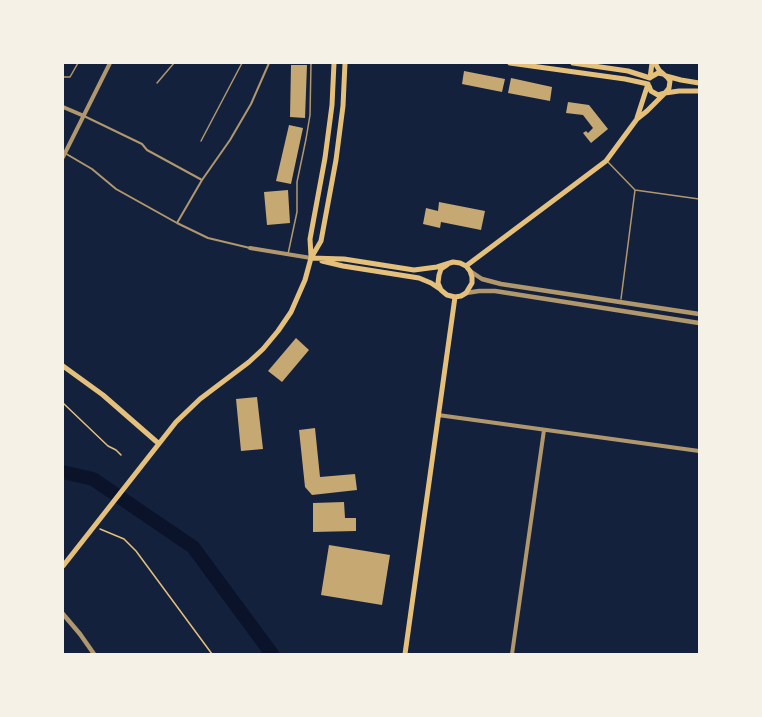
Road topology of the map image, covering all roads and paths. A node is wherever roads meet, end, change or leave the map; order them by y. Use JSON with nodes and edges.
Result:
{"nodes":[{"id":1,"x":78,"y":63,"type":"edge"},
{"id":2,"x":111,"y":63,"type":"edge"},
{"id":3,"x":174,"y":63,"type":"edge"},
{"id":4,"x":242,"y":63,"type":"edge"},
{"id":5,"x":269,"y":63,"type":"edge"},
{"id":6,"x":311,"y":63,"type":"edge"},
{"id":7,"x":334,"y":63,"type":"edge"},
{"id":8,"x":345,"y":63,"type":"edge"},
{"id":9,"x":510,"y":63,"type":"edge"},
{"id":10,"x":573,"y":63,"type":"edge"},
{"id":11,"x":653,"y":63,"type":"edge"},
{"id":12,"x":664,"y":75,"type":"junction"},
{"id":13,"x":63,"y":77,"type":"edge"},
{"id":14,"x":649,"y":81,"type":"junction"},
{"id":15,"x":158,"y":83,"type":"dead end"},
{"id":16,"x":699,"y":83,"type":"edge"},
{"id":17,"x":699,"y":91,"type":"edge"},
{"id":18,"x":665,"y":93,"type":"junction"},
{"id":19,"x":63,"y":107,"type":"edge"},
{"id":20,"x":84,"y":116,"type":"junction"},
{"id":21,"x":637,"y":119,"type":"junction"},
{"id":22,"x":201,"y":141,"type":"dead end"},
{"id":23,"x":64,"y":154,"type":"edge"},
{"id":24,"x":606,"y":161,"type":"junction"},
{"id":25,"x":202,"y":180,"type":"junction"},
{"id":26,"x":635,"y":190,"type":"junction"},
{"id":27,"x":699,"y":199,"type":"edge"},
{"id":28,"x":177,"y":223,"type":"junction"},
{"id":29,"x":250,"y":248,"type":"joint"},
{"id":30,"x":288,"y":255,"type":"junction"},
{"id":31,"x":311,"y":258,"type":"junction"},
{"id":32,"x":447,"y":265,"type":"junction"},
{"id":33,"x":468,"y":268,"type":"junction"},
{"id":34,"x":441,"y":290,"type":"junction"},
{"id":35,"x":466,"y":293,"type":"junction"},
{"id":36,"x":455,"y":297,"type":"junction"},
{"id":37,"x":621,"y":303,"type":"junction"},
{"id":38,"x":699,"y":314,"type":"edge"},
{"id":39,"x":699,"y":323,"type":"edge"},
{"id":40,"x":63,"y":366,"type":"edge"},
{"id":41,"x":63,"y":403,"type":"edge"},
{"id":42,"x":438,"y":415,"type":"junction"},
{"id":43,"x":544,"y":430,"type":"junction"},
{"id":44,"x":158,"y":443,"type":"junction"},
{"id":45,"x":699,"y":451,"type":"edge"},
{"id":46,"x":121,"y":455,"type":"dead end"},
{"id":47,"x":94,"y":526,"type":"junction"},
{"id":48,"x":63,"y":566,"type":"edge"},
{"id":49,"x":63,"y":614,"type":"edge"},
{"id":50,"x":94,"y":654,"type":"edge"},
{"id":51,"x":212,"y":654,"type":"edge"},
{"id":52,"x":405,"y":654,"type":"edge"},
{"id":53,"x":512,"y":654,"type":"edge"}],
"edges":[{"from":1,"to":13,"type":"lane"},
{"from":2,"to":20,"type":"street"},
{"from":3,"to":15,"type":"lane"},
{"from":4,"to":22,"type":"lane"},
{"from":5,"to":25,"type":"street"},
{"from":6,"to":30,"type":"lane"},
{"from":7,"to":31,"type":"main road"},
{"from":8,"to":31,"type":"main road"},
{"from":9,"to":14,"type":"main road"},
{"from":10,"to":14,"type":"main road"},
{"from":11,"to":12,"type":"main road"},
{"from":11,"to":14,"type":"main road"},
{"from":12,"to":14,"type":"main road"},
{"from":12,"to":16,"type":"main road"},
{"from":12,"to":18,"type":"main road"},
{"from":14,"to":18,"type":"main road"},
{"from":14,"to":21,"type":"main road"},
{"from":17,"to":18,"type":"main road"},
{"from":18,"to":21,"type":"main road"},
{"from":19,"to":20,"type":"street"},
{"from":20,"to":23,"type":"street"},
{"from":20,"to":25,"type":"street"},
{"from":21,"to":24,"type":"main road"},
{"from":23,"to":28,"type":"street"},
{"from":24,"to":26,"type":"lane"},
{"from":24,"to":33,"type":"main road"},
{"from":25,"to":28,"type":"street"},
{"from":26,"to":27,"type":"lane"},
{"from":26,"to":37,"type":"lane"},
{"from":28,"to":29,"type":"street"},
{"from":29,"to":30,"type":"street"},
{"from":30,"to":31,"type":"street"},
{"from":31,"to":32,"type":"main road"},
{"from":31,"to":34,"type":"main road"},
{"from":31,"to":44,"type":"main road"},
{"from":32,"to":33,"type":"main road"},
{"from":32,"to":34,"type":"main road"},
{"from":33,"to":35,"type":"main road"},
{"from":33,"to":37,"type":"street"},
{"from":34,"to":36,"type":"main road"},
{"from":35,"to":36,"type":"main road"},
{"from":35,"to":39,"type":"street"},
{"from":36,"to":42,"type":"main road"},
{"from":37,"to":38,"type":"street"},
{"from":40,"to":44,"type":"main road"},
{"from":41,"to":46,"type":"path"},
{"from":42,"to":43,"type":"street"},
{"from":42,"to":52,"type":"main road"},
{"from":43,"to":45,"type":"street"},
{"from":43,"to":53,"type":"street"},
{"from":44,"to":47,"type":"main road"},
{"from":47,"to":48,"type":"main road"},
{"from":47,"to":51,"type":"path"},
{"from":49,"to":50,"type":"street"}]}
